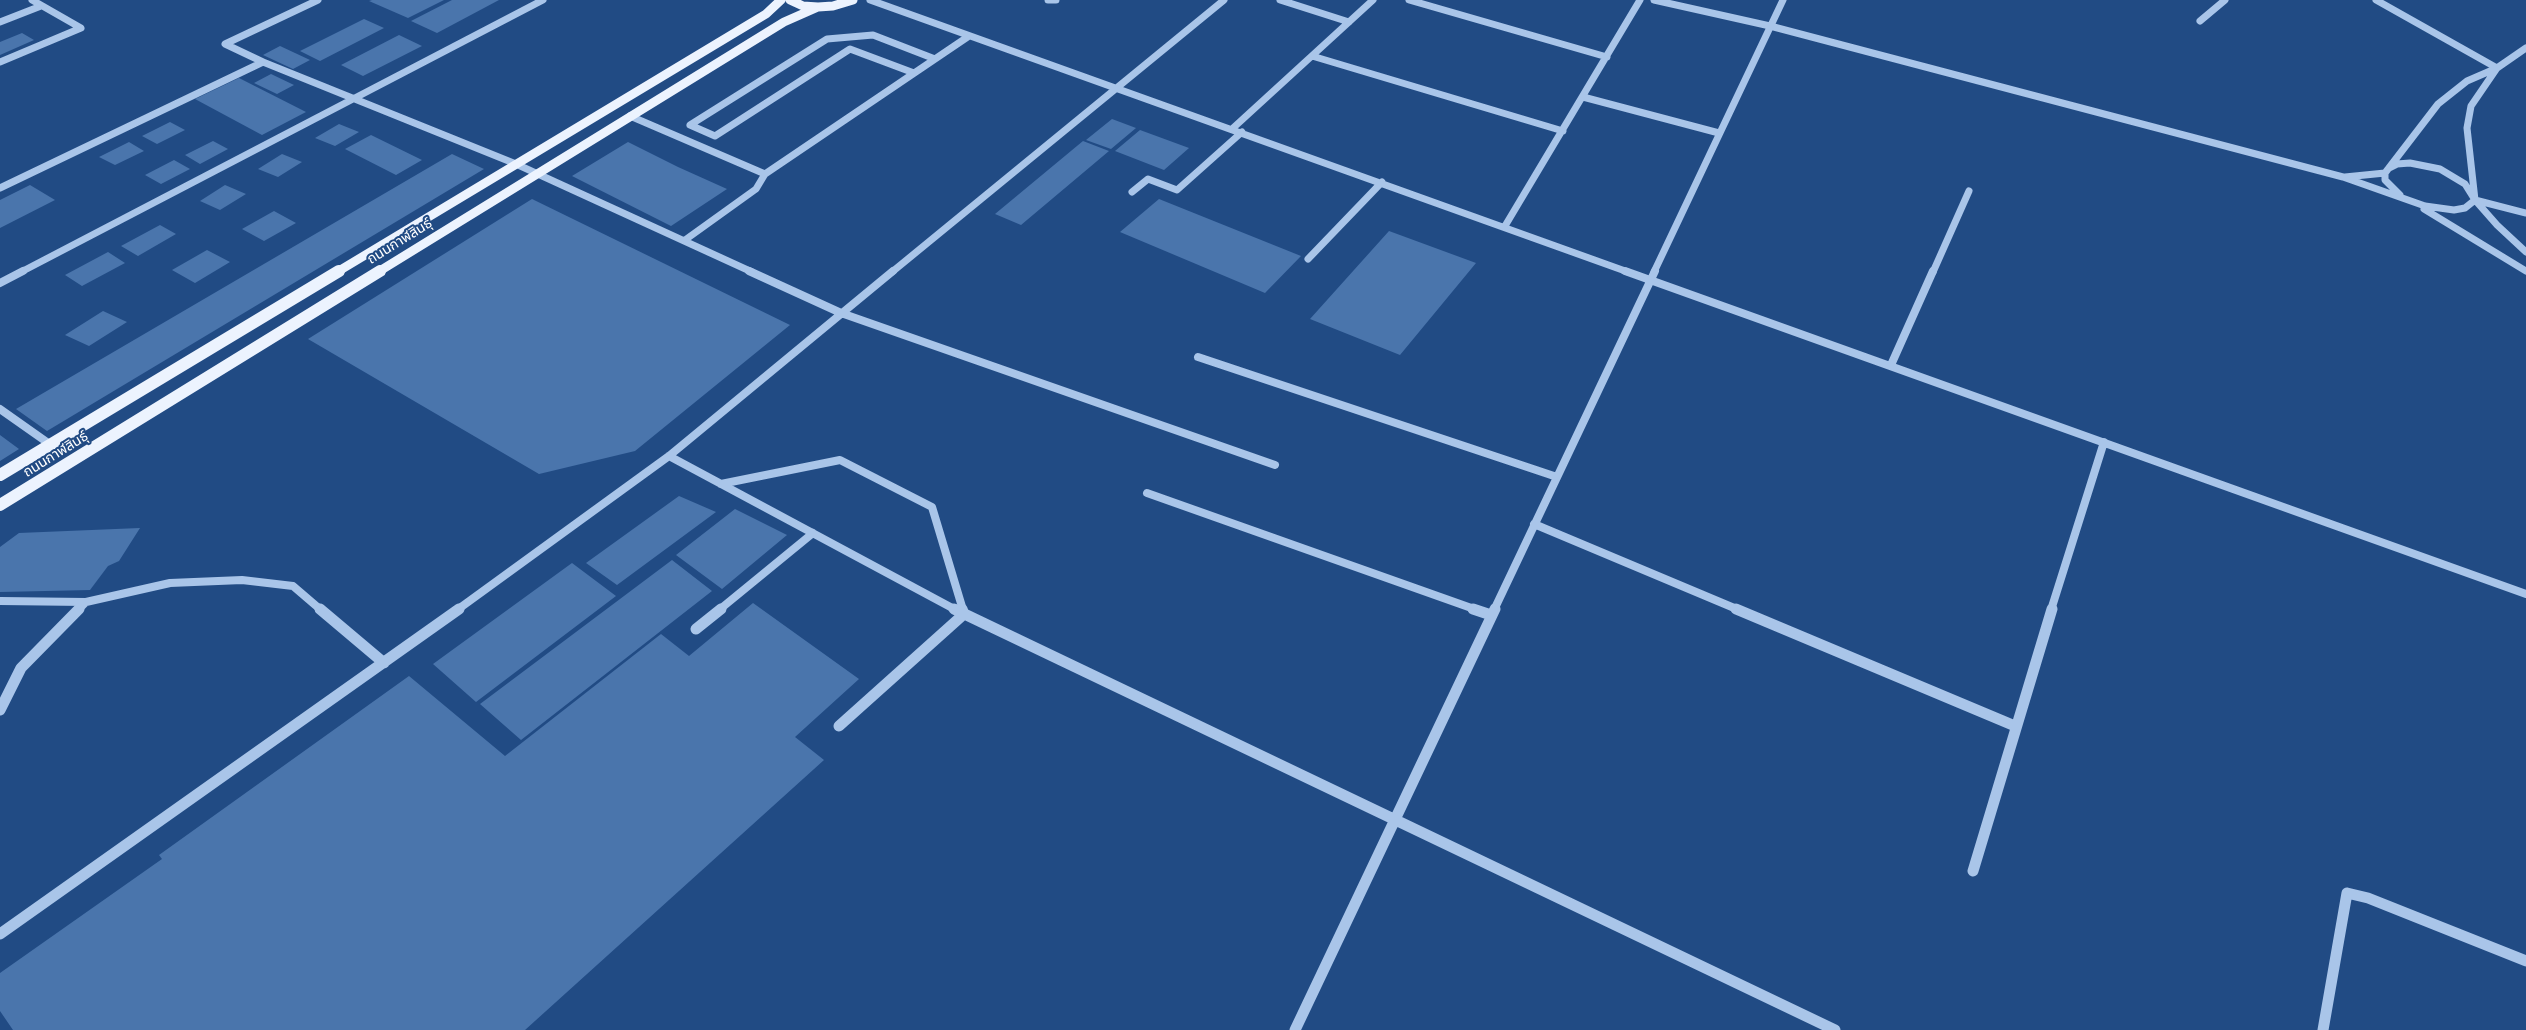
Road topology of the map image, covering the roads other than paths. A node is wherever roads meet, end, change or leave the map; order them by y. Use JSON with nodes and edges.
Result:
{"nodes":[{"id":1,"x":32,"y":0,"type":"edge"},
{"id":2,"x":318,"y":0,"type":"edge"},
{"id":3,"x":543,"y":0,"type":"edge"},
{"id":4,"x":781,"y":0,"type":"edge"},
{"id":5,"x":790,"y":0,"type":"edge"},
{"id":6,"x":853,"y":0,"type":"edge"},
{"id":7,"x":870,"y":0,"type":"edge"},
{"id":8,"x":1048,"y":0,"type":"edge"},
{"id":9,"x":1056,"y":0,"type":"edge"},
{"id":10,"x":1224,"y":0,"type":"edge"},
{"id":11,"x":1280,"y":0,"type":"edge"},
{"id":12,"x":1374,"y":0,"type":"edge"},
{"id":13,"x":1409,"y":0,"type":"edge"},
{"id":14,"x":1640,"y":0,"type":"edge"},
{"id":15,"x":1654,"y":0,"type":"edge"},
{"id":16,"x":1783,"y":0,"type":"edge"},
{"id":17,"x":2225,"y":0,"type":"edge"},
{"id":18,"x":2376,"y":0,"type":"edge"},
{"id":19,"x":41,"y":6,"type":"junction"},
{"id":20,"x":818,"y":7,"type":"junction"},
{"id":21,"x":2200,"y":21,"type":"dead end"},
{"id":22,"x":0,"y":22,"type":"edge"},
{"id":23,"x":1349,"y":22,"type":"junction"},
{"id":24,"x":1770,"y":26,"type":"junction"},
{"id":25,"x":969,"y":36,"type":"junction"},
{"id":26,"x":2526,"y":48,"type":"edge"},
{"id":27,"x":1312,"y":56,"type":"junction"},
{"id":28,"x":1607,"y":57,"type":"junction"},
{"id":29,"x":935,"y":58,"type":"junction"},
{"id":30,"x":0,"y":62,"type":"edge"},
{"id":31,"x":263,"y":62,"type":"junction"},
{"id":32,"x":2497,"y":68,"type":"junction"},
{"id":33,"x":914,"y":72,"type":"junction"},
{"id":34,"x":1118,"y":89,"type":"junction"},
{"id":35,"x":1583,"y":97,"type":"junction"},
{"id":36,"x":351,"y":99,"type":"junction"},
{"id":37,"x":630,"y":116,"type":"junction"},
{"id":38,"x":1232,"y":129,"type":"junction"},
{"id":39,"x":1562,"y":131,"type":"junction"},
{"id":40,"x":1242,"y":132,"type":"junction"},
{"id":41,"x":1720,"y":133,"type":"junction"},
{"id":42,"x":516,"y":164,"type":"junction"},
{"id":43,"x":2387,"y":171,"type":"junction"},
{"id":44,"x":537,"y":174,"type":"junction"},
{"id":45,"x":765,"y":174,"type":"junction"},
{"id":46,"x":2342,"y":177,"type":"junction"},
{"id":47,"x":1382,"y":182,"type":"junction"},
{"id":48,"x":0,"y":188,"type":"edge"},
{"id":49,"x":1969,"y":191,"type":"dead end"},
{"id":50,"x":1132,"y":192,"type":"dead end"},
{"id":51,"x":2475,"y":200,"type":"junction"},
{"id":52,"x":2411,"y":201,"type":"junction"},
{"id":53,"x":2526,"y":213,"type":"edge"},
{"id":54,"x":1505,"y":226,"type":"junction"},
{"id":55,"x":685,"y":240,"type":"junction"},
{"id":56,"x":2526,"y":252,"type":"edge"},
{"id":57,"x":1308,"y":259,"type":"dead end"},
{"id":58,"x":2526,"y":271,"type":"edge"},
{"id":59,"x":1650,"y":279,"type":"junction"},
{"id":60,"x":0,"y":283,"type":"edge"},
{"id":61,"x":841,"y":313,"type":"junction"},
{"id":62,"x":1198,"y":357,"type":"dead end"},
{"id":63,"x":1891,"y":365,"type":"junction"},
{"id":64,"x":0,"y":409,"type":"edge"},
{"id":65,"x":2104,"y":442,"type":"junction"},
{"id":66,"x":51,"y":445,"type":"junction"},
{"id":67,"x":669,"y":456,"type":"junction"},
{"id":68,"x":1275,"y":465,"type":"dead end"},
{"id":69,"x":0,"y":475,"type":"edge"},
{"id":70,"x":1557,"y":477,"type":"junction"},
{"id":71,"x":721,"y":484,"type":"junction"},
{"id":72,"x":1147,"y":493,"type":"dead end"},
{"id":73,"x":0,"y":505,"type":"edge"},
{"id":74,"x":1534,"y":524,"type":"junction"},
{"id":75,"x":813,"y":534,"type":"junction"},
{"id":76,"x":2526,"y":594,"type":"edge"},
{"id":77,"x":0,"y":601,"type":"edge"},
{"id":78,"x":86,"y":602,"type":"junction"},
{"id":79,"x":964,"y":614,"type":"junction"},
{"id":80,"x":1491,"y":615,"type":"junction"},
{"id":81,"x":696,"y":628,"type":"dead end"},
{"id":82,"x":384,"y":663,"type":"junction"},
{"id":83,"x":0,"y":710,"type":"edge"},
{"id":84,"x":839,"y":726,"type":"dead end"},
{"id":85,"x":2015,"y":726,"type":"junction"},
{"id":86,"x":1394,"y":820,"type":"junction"},
{"id":87,"x":1973,"y":871,"type":"dead end"},
{"id":88,"x":0,"y":934,"type":"edge"},
{"id":89,"x":2526,"y":960,"type":"edge"},
{"id":90,"x":1297,"y":1029,"type":"edge"},
{"id":91,"x":1834,"y":1030,"type":"edge"},
{"id":92,"x":2323,"y":1030,"type":"edge"}],
"edges":[{"from":1,"to":19,"type":"street"},
{"from":2,"to":31,"type":"street"},
{"from":3,"to":36,"type":"street"},
{"from":4,"to":42,"type":"main road","name":"ถนนกาฬสินธุ์"},
{"from":5,"to":20,"type":"main road"},
{"from":6,"to":20,"type":"main road"},
{"from":7,"to":25,"type":"street"},
{"from":8,"to":9,"type":"street"},
{"from":10,"to":34,"type":"street"},
{"from":11,"to":23,"type":"street"},
{"from":12,"to":23,"type":"street"},
{"from":13,"to":28,"type":"street"},
{"from":14,"to":28,"type":"street"},
{"from":15,"to":24,"type":"street"},
{"from":16,"to":24,"type":"street"},
{"from":17,"to":21,"type":"street"},
{"from":18,"to":32,"type":"street"},
{"from":19,"to":22,"type":"street"},
{"from":19,"to":30,"type":"street"},
{"from":20,"to":37,"type":"main road","name":"ถนนกาฬสินธุ์"},
{"from":23,"to":27,"type":"street"},
{"from":24,"to":41,"type":"street"},
{"from":24,"to":46,"type":"street"},
{"from":25,"to":29,"type":"street"},
{"from":25,"to":34,"type":"street"},
{"from":26,"to":32,"type":"street"},
{"from":27,"to":38,"type":"street"},
{"from":27,"to":39,"type":"street"},
{"from":28,"to":35,"type":"street"},
{"from":29,"to":33,"type":"street"},
{"from":29,"to":33,"type":"street"},
{"from":31,"to":36,"type":"street"},
{"from":31,"to":48,"type":"street"},
{"from":32,"to":43,"type":"street"},
{"from":32,"to":51,"type":"street"},
{"from":33,"to":45,"type":"street"},
{"from":34,"to":38,"type":"street"},
{"from":34,"to":61,"type":"street"},
{"from":35,"to":39,"type":"street"},
{"from":35,"to":41,"type":"street"},
{"from":36,"to":42,"type":"street"},
{"from":36,"to":60,"type":"street"},
{"from":37,"to":44,"type":"main road","name":"ถนนกาฬสินธุ์"},
{"from":37,"to":45,"type":"street"},
{"from":38,"to":40,"type":"street"},
{"from":39,"to":54,"type":"street"},
{"from":40,"to":47,"type":"street"},
{"from":40,"to":50,"type":"street"},
{"from":41,"to":59,"type":"street"},
{"from":42,"to":44,"type":"street"},
{"from":42,"to":66,"type":"main road","name":"ถนนกาฬสินธุ์"},
{"from":43,"to":46,"type":"street"},
{"from":43,"to":51,"type":"street"},
{"from":43,"to":52,"type":"street"},
{"from":44,"to":55,"type":"street"},
{"from":44,"to":73,"type":"main road","name":"ถนนกาฬสินธุ์"},
{"from":45,"to":55,"type":"street"},
{"from":46,"to":52,"type":"street"},
{"from":47,"to":54,"type":"street"},
{"from":47,"to":57,"type":"street"},
{"from":49,"to":63,"type":"street"},
{"from":51,"to":52,"type":"street"},
{"from":51,"to":53,"type":"street"},
{"from":51,"to":56,"type":"street"},
{"from":52,"to":58,"type":"street"},
{"from":54,"to":59,"type":"street"},
{"from":55,"to":61,"type":"street"},
{"from":59,"to":63,"type":"street"},
{"from":59,"to":70,"type":"street"},
{"from":61,"to":67,"type":"street"},
{"from":61,"to":68,"type":"street"},
{"from":62,"to":70,"type":"street"},
{"from":63,"to":65,"type":"street"},
{"from":64,"to":66,"type":"street"},
{"from":65,"to":76,"type":"street"},
{"from":65,"to":85,"type":"street"},
{"from":66,"to":69,"type":"main road","name":"ถนนกาฬสินธุ์"},
{"from":67,"to":71,"type":"street"},
{"from":67,"to":82,"type":"street"},
{"from":70,"to":74,"type":"street"},
{"from":71,"to":75,"type":"street"},
{"from":71,"to":79,"type":"street"},
{"from":72,"to":80,"type":"street"},
{"from":74,"to":80,"type":"street"},
{"from":74,"to":85,"type":"street"},
{"from":75,"to":79,"type":"street"},
{"from":75,"to":81,"type":"street"},
{"from":77,"to":78,"type":"street"},
{"from":78,"to":82,"type":"street"},
{"from":78,"to":83,"type":"street"},
{"from":79,"to":84,"type":"street"},
{"from":79,"to":86,"type":"street"},
{"from":80,"to":86,"type":"street"},
{"from":82,"to":88,"type":"street"},
{"from":85,"to":87,"type":"street"},
{"from":86,"to":90,"type":"street"},
{"from":86,"to":91,"type":"street"},
{"from":89,"to":92,"type":"street"}]}
